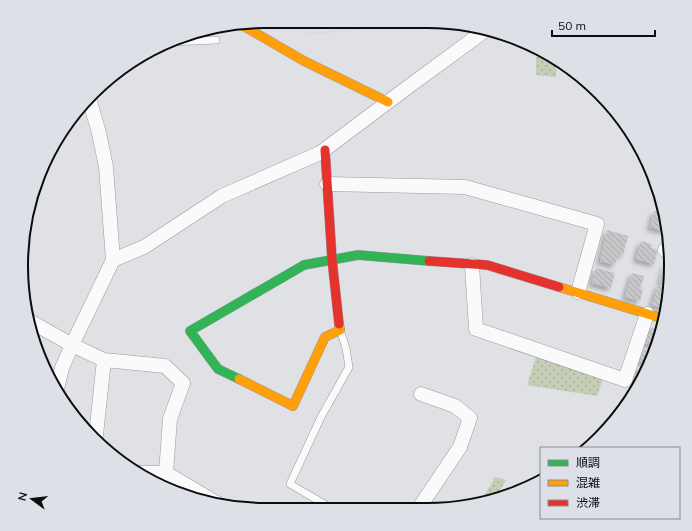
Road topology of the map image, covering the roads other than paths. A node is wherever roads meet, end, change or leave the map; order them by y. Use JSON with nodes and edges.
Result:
{"nodes":[{"id":1,"x":249,"y":29,"type":"edge"},
{"id":2,"x":480,"y":34,"type":"edge"},
{"id":3,"x":216,"y":40,"type":"dead end"},
{"id":4,"x":188,"y":41,"type":"edge"},
{"id":5,"x":388,"y":102,"type":"junction"},
{"id":6,"x":91,"y":105,"type":"edge"},
{"id":7,"x":324,"y":150,"type":"junction"},
{"id":8,"x":327,"y":184,"type":"junction"},
{"id":9,"x":332,"y":259,"type":"junction"},
{"id":10,"x":113,"y":260,"type":"junction"},
{"id":11,"x":472,"y":265,"type":"junction"},
{"id":12,"x":578,"y":292,"type":"junction"},
{"id":13,"x":647,"y":314,"type":"junction"},
{"id":14,"x":658,"y":317,"type":"edge"},
{"id":15,"x":35,"y":324,"type":"edge"},
{"id":16,"x":340,"y":330,"type":"junction"},
{"id":17,"x":72,"y":345,"type":"junction"},
{"id":18,"x":104,"y":360,"type":"junction"},
{"id":19,"x":59,"y":382,"type":"edge"},
{"id":20,"x":420,"y":394,"type":"dead end"},
{"id":21,"x":96,"y":431,"type":"edge"},
{"id":22,"x":150,"y":473,"type":"edge"},
{"id":23,"x":166,"y":473,"type":"junction"},
{"id":24,"x":202,"y":494,"type":"edge"},
{"id":25,"x":322,"y":503,"type":"edge"},
{"id":26,"x":422,"y":503,"type":"edge"}],
"edges":[{"from":1,"to":5,"type":"street"},
{"from":2,"to":5,"type":"street"},
{"from":3,"to":4,"type":"lane"},
{"from":5,"to":7,"type":"street"},
{"from":6,"to":10,"type":"street"},
{"from":7,"to":8,"type":"street"},
{"from":7,"to":10,"type":"street"},
{"from":8,"to":9,"type":"street"},
{"from":8,"to":12,"type":"street"},
{"from":9,"to":11,"type":"street"},
{"from":9,"to":16,"type":"street"},
{"from":9,"to":16,"type":"street"},
{"from":10,"to":17,"type":"street"},
{"from":11,"to":12,"type":"street"},
{"from":11,"to":13,"type":"street"},
{"from":12,"to":13,"type":"street"},
{"from":13,"to":14,"type":"street"},
{"from":15,"to":17,"type":"street"},
{"from":16,"to":25,"type":"lane"},
{"from":17,"to":18,"type":"street"},
{"from":17,"to":19,"type":"street"},
{"from":18,"to":21,"type":"street"},
{"from":18,"to":23,"type":"street"},
{"from":20,"to":26,"type":"street"},
{"from":22,"to":23,"type":"street"},
{"from":23,"to":24,"type":"street"}]}
